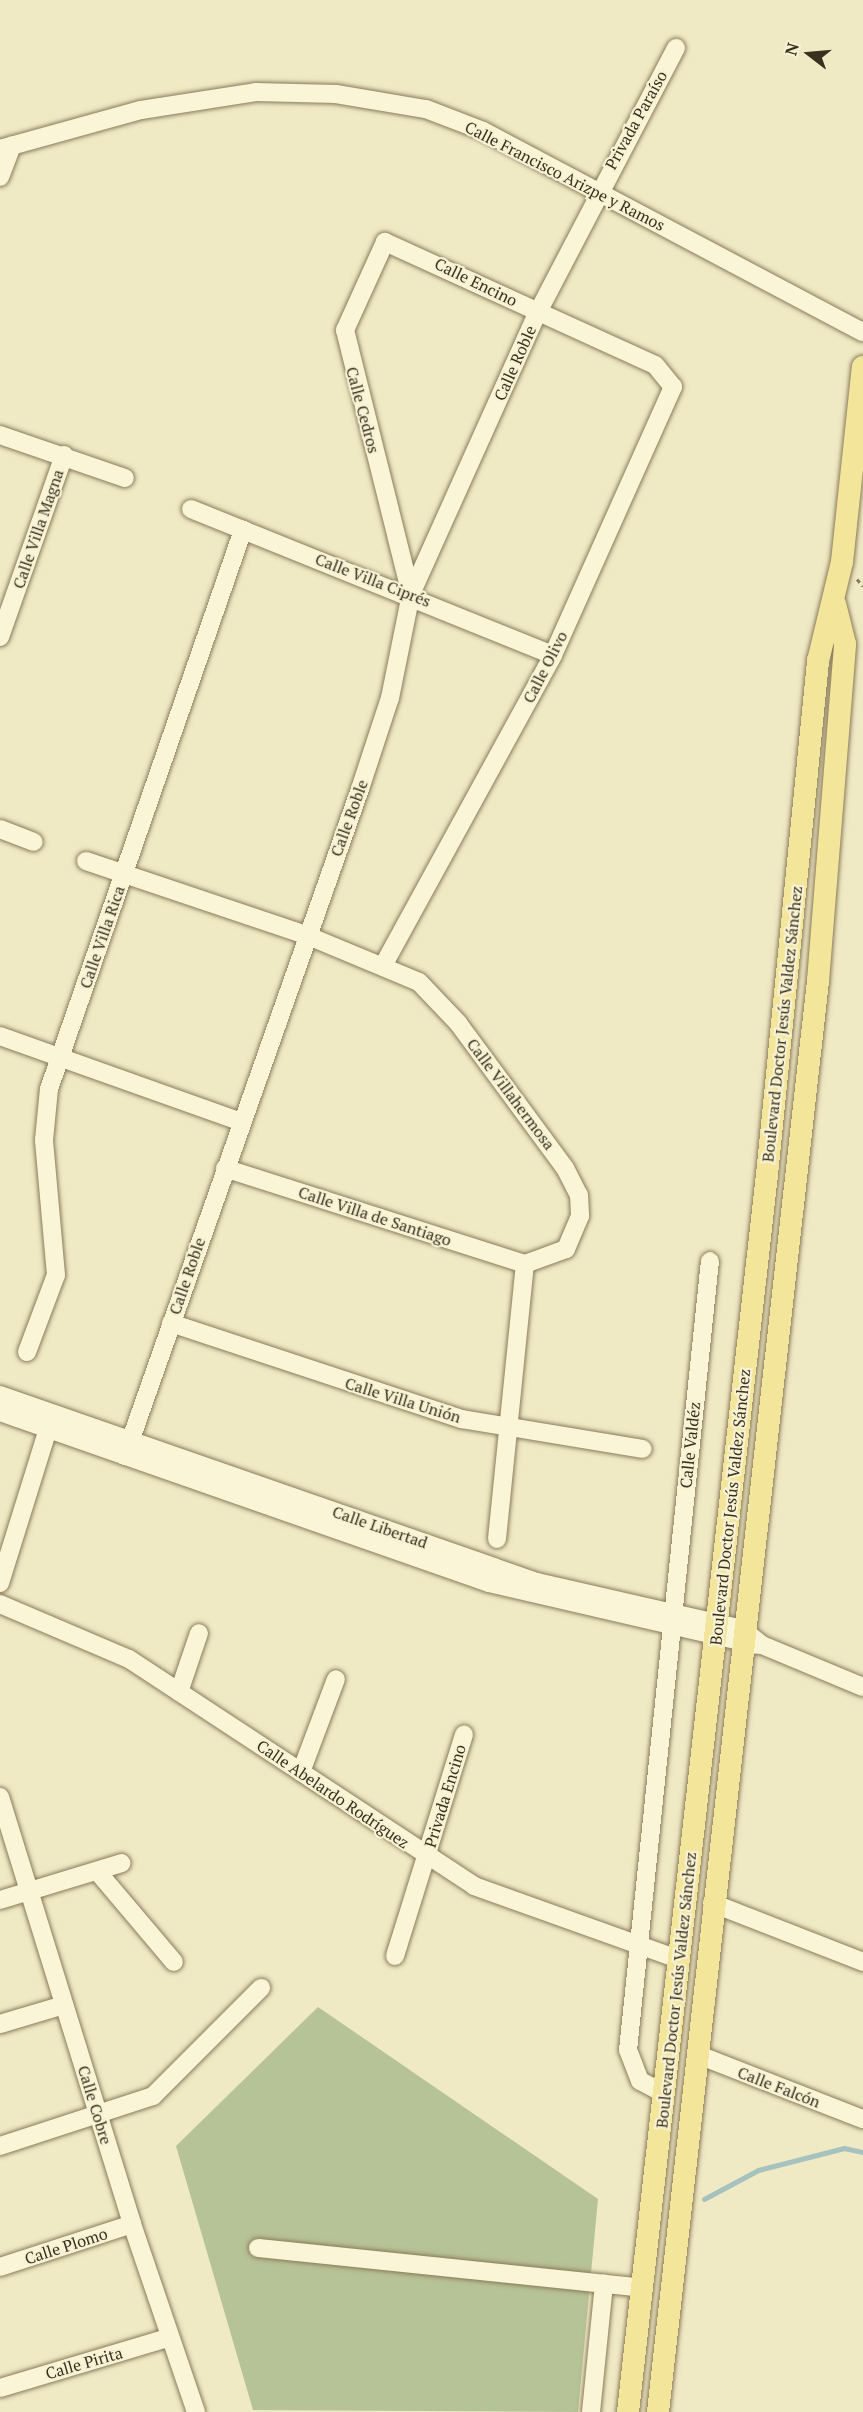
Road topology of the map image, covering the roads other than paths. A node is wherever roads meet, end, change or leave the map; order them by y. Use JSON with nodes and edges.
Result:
{"nodes":[{"id":1,"x":676,"y":48,"type":"dead end"},
{"id":2,"x":6,"y":147,"type":"edge"},
{"id":3,"x":0,"y":177,"type":"edge"},
{"id":4,"x":597,"y":191,"type":"junction"},
{"id":5,"x":395,"y":244,"type":"joint"},
{"id":6,"x":538,"y":312,"type":"junction"},
{"id":7,"x":863,"y":332,"type":"edge"},
{"id":8,"x":655,"y":365,"type":"joint"},
{"id":9,"x":863,"y":367,"type":"edge"},
{"id":10,"x":0,"y":435,"type":"edge"},
{"id":11,"x":64,"y":455,"type":"junction"},
{"id":12,"x":125,"y":478,"type":"dead end"},
{"id":13,"x":191,"y":509,"type":"dead end"},
{"id":14,"x":243,"y":530,"type":"junction"},
{"id":15,"x":411,"y":594,"type":"junction"},
{"id":16,"x":835,"y":604,"type":"junction"},
{"id":17,"x":0,"y":637,"type":"edge"},
{"id":18,"x":553,"y":655,"type":"junction"},
{"id":19,"x":0,"y":829,"type":"edge"},
{"id":20,"x":34,"y":842,"type":"dead end"},
{"id":21,"x":86,"y":861,"type":"dead end"},
{"id":22,"x":124,"y":874,"type":"junction"},
{"id":23,"x":306,"y":935,"type":"junction"},
{"id":24,"x":384,"y":964,"type":"junction"},
{"id":25,"x":0,"y":1036,"type":"edge"},
{"id":26,"x":59,"y":1057,"type":"junction"},
{"id":27,"x":241,"y":1122,"type":"junction"},
{"id":28,"x":771,"y":1135,"type":"junction"},
{"id":29,"x":800,"y":1136,"type":"junction"},
{"id":30,"x":225,"y":1168,"type":"junction"},
{"id":31,"x":710,"y":1261,"type":"dead end"},
{"id":32,"x":525,"y":1264,"type":"junction"},
{"id":33,"x":171,"y":1323,"type":"junction"},
{"id":34,"x":27,"y":1352,"type":"dead end"},
{"id":35,"x":0,"y":1395,"type":"edge"},
{"id":36,"x":0,"y":1412,"type":"edge"},
{"id":37,"x":48,"y":1429,"type":"junction"},
{"id":38,"x":511,"y":1429,"type":"junction"},
{"id":39,"x":127,"y":1448,"type":"junction"},
{"id":40,"x":643,"y":1449,"type":"dead end"},
{"id":41,"x":498,"y":1539,"type":"dead end"},
{"id":42,"x":0,"y":1583,"type":"edge"},
{"id":43,"x":0,"y":1604,"type":"edge"},
{"id":44,"x":672,"y":1620,"type":"junction"},
{"id":45,"x":716,"y":1631,"type":"junction"},
{"id":46,"x":199,"y":1633,"type":"dead end"},
{"id":47,"x":748,"y":1640,"type":"junction"},
{"id":48,"x":336,"y":1679,"type":"dead end"},
{"id":49,"x":863,"y":1687,"type":"edge"},
{"id":50,"x":179,"y":1692,"type":"junction"},
{"id":51,"x":465,"y":1735,"type":"dead end"},
{"id":52,"x":301,"y":1772,"type":"junction"},
{"id":53,"x":0,"y":1797,"type":"edge"},
{"id":54,"x":426,"y":1857,"type":"junction"},
{"id":55,"x":122,"y":1863,"type":"dead end"},
{"id":56,"x":96,"y":1871,"type":"junction"},
{"id":57,"x":30,"y":1892,"type":"junction"},
{"id":58,"x":0,"y":1900,"type":"edge"},
{"id":59,"x":712,"y":1903,"type":"junction"},
{"id":60,"x":638,"y":1947,"type":"junction"},
{"id":61,"x":395,"y":1956,"type":"dead end"},
{"id":62,"x":678,"y":1959,"type":"junction"},
{"id":63,"x":174,"y":1962,"type":"dead end"},
{"id":64,"x":863,"y":1962,"type":"edge"},
{"id":65,"x":261,"y":1988,"type":"dead end"},
{"id":66,"x":64,"y":2006,"type":"junction"},
{"id":67,"x":0,"y":2025,"type":"edge"},
{"id":68,"x":696,"y":2054,"type":"junction"},
{"id":69,"x":663,"y":2093,"type":"junction"},
{"id":70,"x":99,"y":2117,"type":"junction"},
{"id":71,"x":863,"y":2119,"type":"edge"},
{"id":72,"x":0,"y":2146,"type":"edge"},
{"id":73,"x":132,"y":2224,"type":"junction"},
{"id":74,"x":258,"y":2248,"type":"dead end"},
{"id":75,"x":0,"y":2267,"type":"edge"},
{"id":76,"x":604,"y":2284,"type":"junction"},
{"id":77,"x":642,"y":2288,"type":"junction"},
{"id":78,"x":168,"y":2338,"type":"junction"},
{"id":79,"x":0,"y":2388,"type":"edge"},
{"id":80,"x":196,"y":2412,"type":"edge"},
{"id":81,"x":591,"y":2412,"type":"edge"},
{"id":82,"x":628,"y":2412,"type":"edge"},
{"id":83,"x":658,"y":2412,"type":"edge"}],
"edges":[{"from":1,"to":4,"type":"street","name":"Privada Paraíso"},
{"from":2,"to":3,"type":"street"},
{"from":2,"to":4,"type":"street","name":"Calle Francisco Arizpe y Ramos"},
{"from":4,"to":6,"type":"street","name":"Calle Roble"},
{"from":4,"to":7,"type":"street","name":"Calle Francisco Arizpe y Ramos"},
{"from":5,"to":6,"type":"street","name":"Calle Encino"},
{"from":5,"to":15,"type":"street","name":"Calle Cedros"},
{"from":6,"to":8,"type":"street","name":"Calle Encino"},
{"from":6,"to":15,"type":"street","name":"Calle Roble"},
{"from":8,"to":18,"type":"street","name":"Calle Olivo"},
{"from":9,"to":16,"type":"main road","name":"Boulevard Doctor Jesús Valdez Sánchez"},
{"from":10,"to":11,"type":"street"},
{"from":11,"to":12,"type":"street"},
{"from":11,"to":17,"type":"street","name":"Calle Villa Magna"},
{"from":13,"to":14,"type":"street","name":"Calle Villa Ciprés"},
{"from":14,"to":15,"type":"street","name":"Calle Villa Ciprés"},
{"from":14,"to":22,"type":"street","name":"Calle Villa Rica"},
{"from":15,"to":18,"type":"street","name":"Calle Villa Ciprés"},
{"from":15,"to":23,"type":"street","name":"Calle Roble"},
{"from":16,"to":28,"type":"main road","name":"Boulevard Doctor Jesús Valdez Sánchez"},
{"from":16,"to":29,"type":"main road","name":"Boulevard Doctor Jesús Valdez Sánchez"},
{"from":18,"to":24,"type":"street","name":"Calle Olivo"},
{"from":19,"to":20,"type":"street"},
{"from":21,"to":22,"type":"street","name":"Calle Villahermosa"},
{"from":22,"to":23,"type":"street","name":"Calle Villahermosa"},
{"from":22,"to":26,"type":"street","name":"Calle Villa Rica"},
{"from":23,"to":24,"type":"street","name":"Calle Villahermosa"},
{"from":23,"to":27,"type":"street","name":"Calle Roble"},
{"from":24,"to":32,"type":"street","name":"Calle Villahermosa"},
{"from":25,"to":26,"type":"street"},
{"from":26,"to":27,"type":"street"},
{"from":26,"to":34,"type":"street","name":"Calle Villa Rica"},
{"from":27,"to":30,"type":"street","name":"Calle Roble"},
{"from":28,"to":29,"type":"main road"},
{"from":28,"to":45,"type":"main road","name":"Boulevard Doctor Jesús Valdez Sánchez"},
{"from":29,"to":47,"type":"main road","name":"Boulevard Doctor Jesús Valdez Sánchez"},
{"from":30,"to":32,"type":"street","name":"Calle Villa de Santiago"},
{"from":30,"to":33,"type":"street","name":"Calle Roble"},
{"from":31,"to":44,"type":"street","name":"Calle Valdéz"},
{"from":32,"to":38,"type":"street"},
{"from":33,"to":38,"type":"street","name":"Calle Villa Unión"},
{"from":33,"to":39,"type":"street","name":"Calle Roble"},
{"from":35,"to":39,"type":"street","name":"Calle Libertad"},
{"from":36,"to":37,"type":"street","name":"Calle Libertad"},
{"from":37,"to":39,"type":"street","name":"Calle Libertad"},
{"from":37,"to":42,"type":"street"},
{"from":38,"to":40,"type":"street","name":"Calle Villa Unión"},
{"from":38,"to":41,"type":"street"},
{"from":39,"to":44,"type":"street","name":"Calle Libertad"},
{"from":43,"to":50,"type":"street","name":"Calle Abelardo Rodríguez"},
{"from":44,"to":45,"type":"street","name":"Calle Libertad"},
{"from":44,"to":60,"type":"street","name":"Calle Valdéz"},
{"from":45,"to":47,"type":"street","name":"Calle Libertad"},
{"from":45,"to":62,"type":"main road","name":"Boulevard Doctor Jesús Valdez Sánchez"},
{"from":46,"to":50,"type":"street"},
{"from":47,"to":49,"type":"street","name":"Calle Libertad"},
{"from":47,"to":59,"type":"main road","name":"Boulevard Doctor Jesús Valdez Sánchez"},
{"from":48,"to":52,"type":"street"},
{"from":50,"to":52,"type":"street","name":"Calle Abelardo Rodríguez"},
{"from":51,"to":54,"type":"street","name":"Privada Encino"},
{"from":52,"to":54,"type":"street","name":"Calle Abelardo Rodríguez"},
{"from":53,"to":57,"type":"street","name":"Calle Cobre"},
{"from":54,"to":60,"type":"street","name":"Calle Abelardo Rodríguez"},
{"from":54,"to":61,"type":"street"},
{"from":55,"to":56,"type":"street"},
{"from":56,"to":57,"type":"street"},
{"from":56,"to":63,"type":"street"},
{"from":57,"to":58,"type":"street"},
{"from":57,"to":66,"type":"street","name":"Calle Cobre"},
{"from":59,"to":64,"type":"street"},
{"from":59,"to":68,"type":"main road","name":"Boulevard Doctor Jesús Valdez Sánchez"},
{"from":60,"to":62,"type":"street","name":"Calle Abelardo Rodríguez"},
{"from":60,"to":69,"type":"street","name":"Calle Valdéz"},
{"from":62,"to":69,"type":"main road","name":"Boulevard Doctor Jesús Valdez Sánchez"},
{"from":65,"to":70,"type":"street"},
{"from":66,"to":67,"type":"street"},
{"from":66,"to":70,"type":"street","name":"Calle Cobre"},
{"from":68,"to":71,"type":"street","name":"Calle Falcón"},
{"from":68,"to":83,"type":"main road","name":"Boulevard Doctor Jesús Valdez Sánchez"},
{"from":69,"to":77,"type":"main road","name":"Boulevard Doctor Jesús Valdez Sánchez"},
{"from":70,"to":72,"type":"street"},
{"from":70,"to":73,"type":"street","name":"Calle Cobre"},
{"from":73,"to":75,"type":"street","name":"Calle Plomo"},
{"from":73,"to":78,"type":"street","name":"Calle Cobre"},
{"from":74,"to":76,"type":"street"},
{"from":76,"to":77,"type":"street"},
{"from":76,"to":81,"type":"street"},
{"from":77,"to":82,"type":"main road","name":"Boulevard Doctor Jesús Valdez Sánchez"},
{"from":78,"to":79,"type":"street","name":"Calle Pirita"},
{"from":78,"to":80,"type":"street","name":"Calle Cobre"}]}
